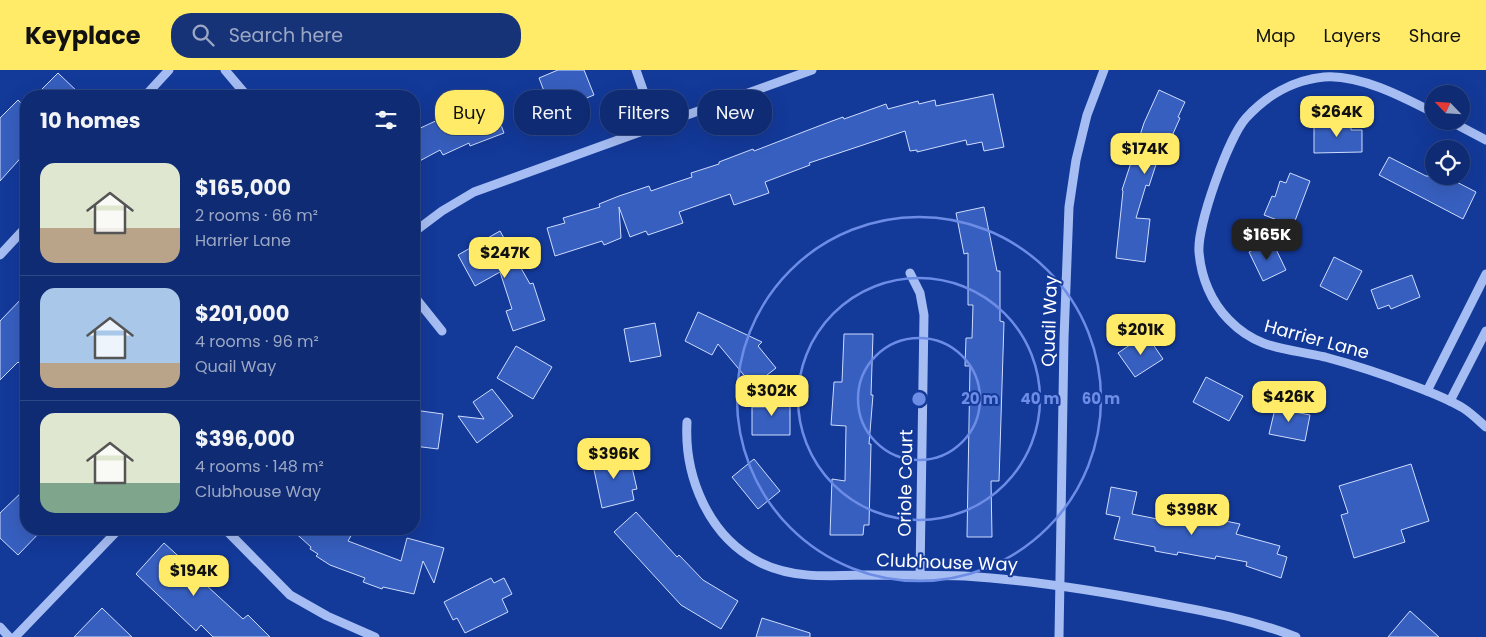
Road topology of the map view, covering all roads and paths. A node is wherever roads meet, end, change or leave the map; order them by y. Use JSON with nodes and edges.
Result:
{"nodes":[{"id":1,"x":169,"y":70,"type":"edge"},
{"id":2,"x":225,"y":70,"type":"edge"},
{"id":3,"x":636,"y":70,"type":"edge"},
{"id":4,"x":812,"y":70,"type":"edge"},
{"id":5,"x":1104,"y":70,"type":"edge"},
{"id":6,"x":151,"y":90,"type":"edge"},
{"id":7,"x":242,"y":90,"type":"edge"},
{"id":8,"x":643,"y":90,"type":"edge"},
{"id":9,"x":1425,"y":109,"type":"edge"},
{"id":10,"x":688,"y":115,"type":"edge"},
{"id":11,"x":1467,"y":130,"type":"edge"},
{"id":12,"x":634,"y":135,"type":"edge"},
{"id":13,"x":1486,"y":140,"type":"edge"},
{"id":14,"x":420,"y":228,"type":"edge"},
{"id":15,"x":20,"y":234,"type":"edge"},
{"id":16,"x":0,"y":256,"type":"edge"},
{"id":17,"x":910,"y":273,"type":"dead end"},
{"id":18,"x":1486,"y":274,"type":"edge"},
{"id":19,"x":420,"y":303,"type":"edge"},
{"id":20,"x":442,"y":330,"type":"dead end"},
{"id":21,"x":1486,"y":331,"type":"edge"},
{"id":22,"x":1427,"y":391,"type":"junction"},
{"id":23,"x":1450,"y":402,"type":"junction"},
{"id":24,"x":687,"y":422,"type":"dead end"},
{"id":25,"x":1486,"y":427,"type":"edge"},
{"id":26,"x":113,"y":535,"type":"edge"},
{"id":27,"x":231,"y":535,"type":"edge"},
{"id":28,"x":920,"y":575,"type":"junction"},
{"id":29,"x":1060,"y":585,"type":"junction"},
{"id":30,"x":0,"y":627,"type":"edge"},
{"id":31,"x":9,"y":637,"type":"edge"},
{"id":32,"x":15,"y":637,"type":"edge"},
{"id":33,"x":375,"y":637,"type":"edge"},
{"id":34,"x":1059,"y":637,"type":"edge"},
{"id":35,"x":1296,"y":637,"type":"edge"}],
"edges":[{"from":1,"to":6,"type":"street"},
{"from":2,"to":7,"type":"street"},
{"from":3,"to":8,"type":"street"},
{"from":4,"to":10,"type":"street"},
{"from":5,"to":29,"type":"street","name":"Quail Way"},
{"from":9,"to":22,"type":"street","name":"Harrier Lane"},
{"from":11,"to":13,"type":"street"},
{"from":12,"to":14,"type":"street"},
{"from":15,"to":16,"type":"street"},
{"from":17,"to":28,"type":"street","name":"Oriole Court"},
{"from":18,"to":22,"type":"street"},
{"from":19,"to":20,"type":"street"},
{"from":21,"to":23,"type":"street"},
{"from":22,"to":23,"type":"street","name":"Harrier Lane"},
{"from":23,"to":25,"type":"street","name":"Harrier Lane"},
{"from":24,"to":28,"type":"street","name":"Clubhouse Way"},
{"from":26,"to":32,"type":"street"},
{"from":27,"to":33,"type":"street"},
{"from":28,"to":29,"type":"street","name":"Clubhouse Way"},
{"from":29,"to":34,"type":"street","name":"Quail Way"},
{"from":29,"to":35,"type":"street","name":"Clubhouse Way"},
{"from":30,"to":31,"type":"street"}]}
